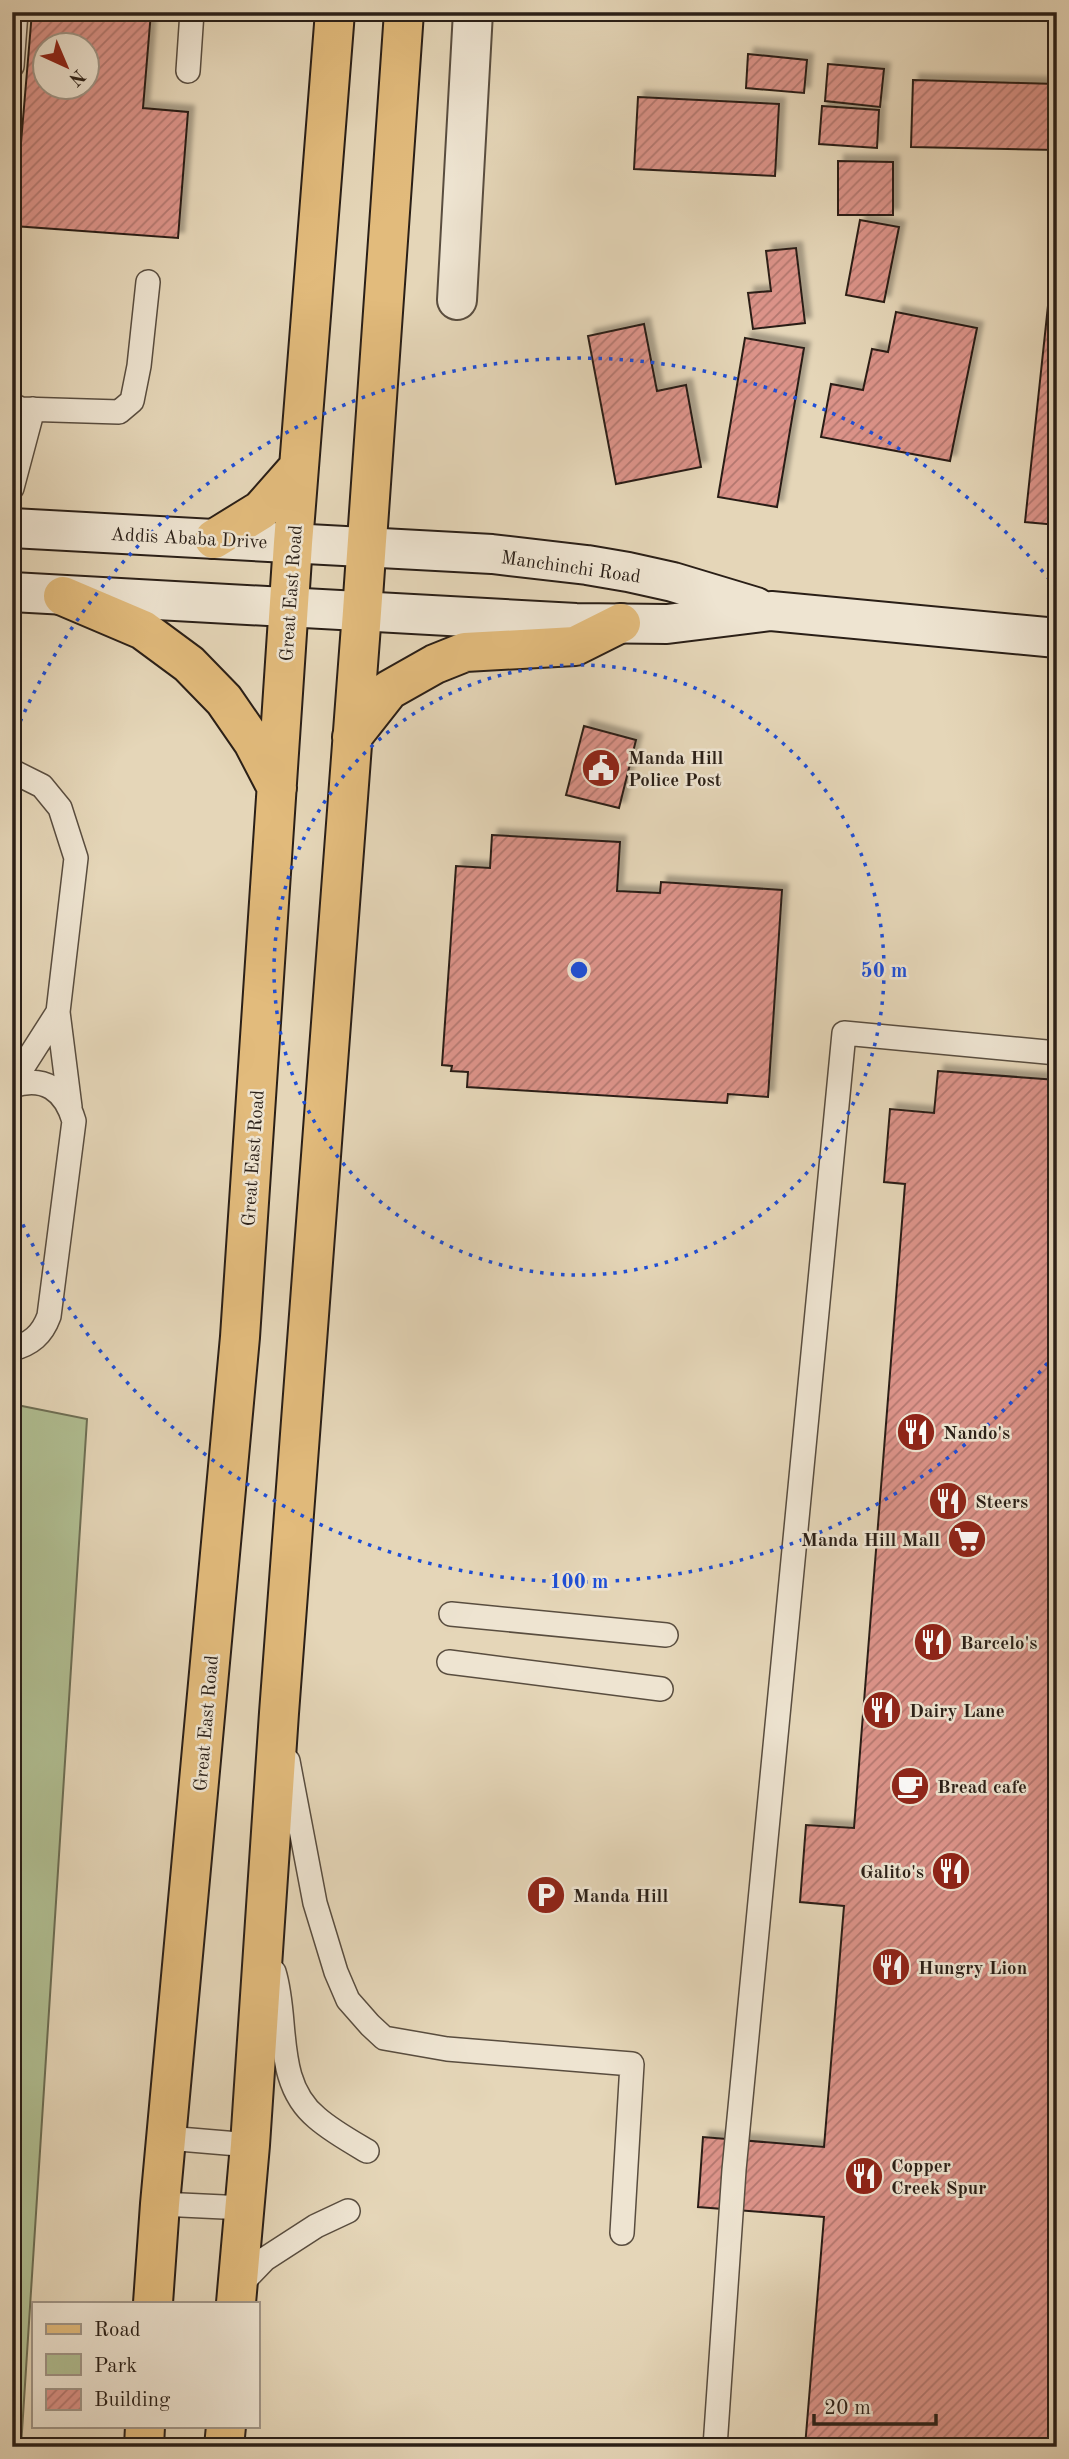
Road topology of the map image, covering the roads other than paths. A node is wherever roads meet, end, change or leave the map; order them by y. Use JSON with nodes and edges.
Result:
{"nodes":[{"id":1,"x":16,"y":12,"type":"edge"},
{"id":2,"x":192,"y":12,"type":"edge"},
{"id":3,"x":335,"y":12,"type":"edge"},
{"id":4,"x":404,"y":12,"type":"edge"},
{"id":5,"x":472,"y":12,"type":"edge"},
{"id":6,"x":12,"y":66,"type":"edge"},
{"id":7,"x":188,"y":71,"type":"dead end"},
{"id":8,"x":148,"y":282,"type":"dead end"},
{"id":9,"x":457,"y":300,"type":"dead end"},
{"id":10,"x":22,"y":407,"type":"edge"},
{"id":11,"x":298,"y":468,"type":"junction"},
{"id":12,"x":12,"y":488,"type":"edge"},
{"id":13,"x":12,"y":528,"type":"edge"},
{"id":14,"x":214,"y":539,"type":"junction"},
{"id":15,"x":293,"y":542,"type":"junction"},
{"id":16,"x":366,"y":546,"type":"junction"},
{"id":17,"x":12,"y":592,"type":"edge"},
{"id":18,"x":63,"y":596,"type":"junction"},
{"id":19,"x":289,"y":608,"type":"junction"},
{"id":20,"x":771,"y":611,"type":"junction"},
{"id":21,"x":362,"y":612,"type":"junction"},
{"id":22,"x":621,"y":624,"type":"junction"},
{"id":23,"x":1057,"y":638,"type":"edge"},
{"id":24,"x":352,"y":737,"type":"junction"},
{"id":25,"x":12,"y":771,"type":"edge"},
{"id":26,"x":276,"y":788,"type":"junction"},
{"id":27,"x":58,"y":1012,"type":"junction"},
{"id":28,"x":1057,"y":1052,"type":"edge"},
{"id":29,"x":12,"y":1085,"type":"edge"},
{"id":30,"x":70,"y":1107,"type":"junction"},
{"id":31,"x":12,"y":1349,"type":"edge"},
{"id":32,"x":451,"y":1614,"type":"dead end"},
{"id":33,"x":666,"y":1635,"type":"dead end"},
{"id":34,"x":449,"y":1662,"type":"dead end"},
{"id":35,"x":661,"y":1689,"type":"dead end"},
{"id":36,"x":279,"y":1713,"type":"junction"},
{"id":37,"x":264,"y":1942,"type":"junction"},
{"id":38,"x":167,"y":2138,"type":"junction"},
{"id":39,"x":250,"y":2145,"type":"junction"},
{"id":40,"x":367,"y":2151,"type":"dead end"},
{"id":41,"x":160,"y":2204,"type":"junction"},
{"id":42,"x":244,"y":2208,"type":"junction"},
{"id":43,"x":348,"y":2211,"type":"dead end"},
{"id":44,"x":622,"y":2233,"type":"dead end"},
{"id":45,"x":237,"y":2295,"type":"edge"},
{"id":46,"x":153,"y":2302,"type":"edge"},
{"id":47,"x":145,"y":2428,"type":"edge"},
{"id":48,"x":226,"y":2428,"type":"edge"},
{"id":49,"x":144,"y":2447,"type":"edge"},
{"id":50,"x":224,"y":2447,"type":"edge"},
{"id":51,"x":715,"y":2447,"type":"edge"}],
"edges":[{"from":1,"to":6,"type":"lane"},
{"from":2,"to":7,"type":"lane"},
{"from":3,"to":11,"type":"main road","name":"Great East Road"},
{"from":4,"to":16,"type":"main road"},
{"from":5,"to":9,"type":"main road"},
{"from":8,"to":10,"type":"lane"},
{"from":10,"to":12,"type":"lane"},
{"from":11,"to":14,"type":"main road"},
{"from":11,"to":15,"type":"main road","name":"Great East Road"},
{"from":13,"to":14,"type":"main road","name":"Addis Ababa Drive"},
{"from":14,"to":15,"type":"main road","name":"Addis Ababa Drive"},
{"from":15,"to":16,"type":"main road","name":"Addis Ababa Drive"},
{"from":15,"to":19,"type":"main road","name":"Great East Road"},
{"from":16,"to":20,"type":"main road","name":"Manchinchi Road"},
{"from":16,"to":21,"type":"main road"},
{"from":17,"to":18,"type":"main road"},
{"from":18,"to":19,"type":"main road"},
{"from":18,"to":26,"type":"main road"},
{"from":19,"to":21,"type":"main road"},
{"from":19,"to":26,"type":"main road","name":"Great East Road"},
{"from":20,"to":22,"type":"main road","name":"Manchinchi Road"},
{"from":20,"to":23,"type":"main road","name":"Manchinchi Road"},
{"from":21,"to":22,"type":"main road","name":"Manchinchi Road"},
{"from":21,"to":24,"type":"main road"},
{"from":22,"to":24,"type":"main road"},
{"from":24,"to":36,"type":"main road"},
{"from":25,"to":27,"type":"lane"},
{"from":26,"to":38,"type":"main road","name":"Great East Road"},
{"from":27,"to":29,"type":"lane"},
{"from":27,"to":30,"type":"lane"},
{"from":28,"to":51,"type":"lane"},
{"from":29,"to":30,"type":"lane"},
{"from":30,"to":31,"type":"lane"},
{"from":32,"to":33,"type":"lane"},
{"from":34,"to":35,"type":"lane"},
{"from":36,"to":37,"type":"main road"},
{"from":36,"to":44,"type":"lane"},
{"from":37,"to":39,"type":"main road"},
{"from":37,"to":40,"type":"lane"},
{"from":38,"to":39,"type":"lane"},
{"from":38,"to":41,"type":"main road","name":"Great East Road"},
{"from":39,"to":42,"type":"main road"},
{"from":41,"to":42,"type":"lane"},
{"from":41,"to":46,"type":"main road","name":"Great East Road"},
{"from":42,"to":45,"type":"main road"},
{"from":43,"to":45,"type":"lane"},
{"from":47,"to":49,"type":"main road"},
{"from":48,"to":50,"type":"main road"}]}
